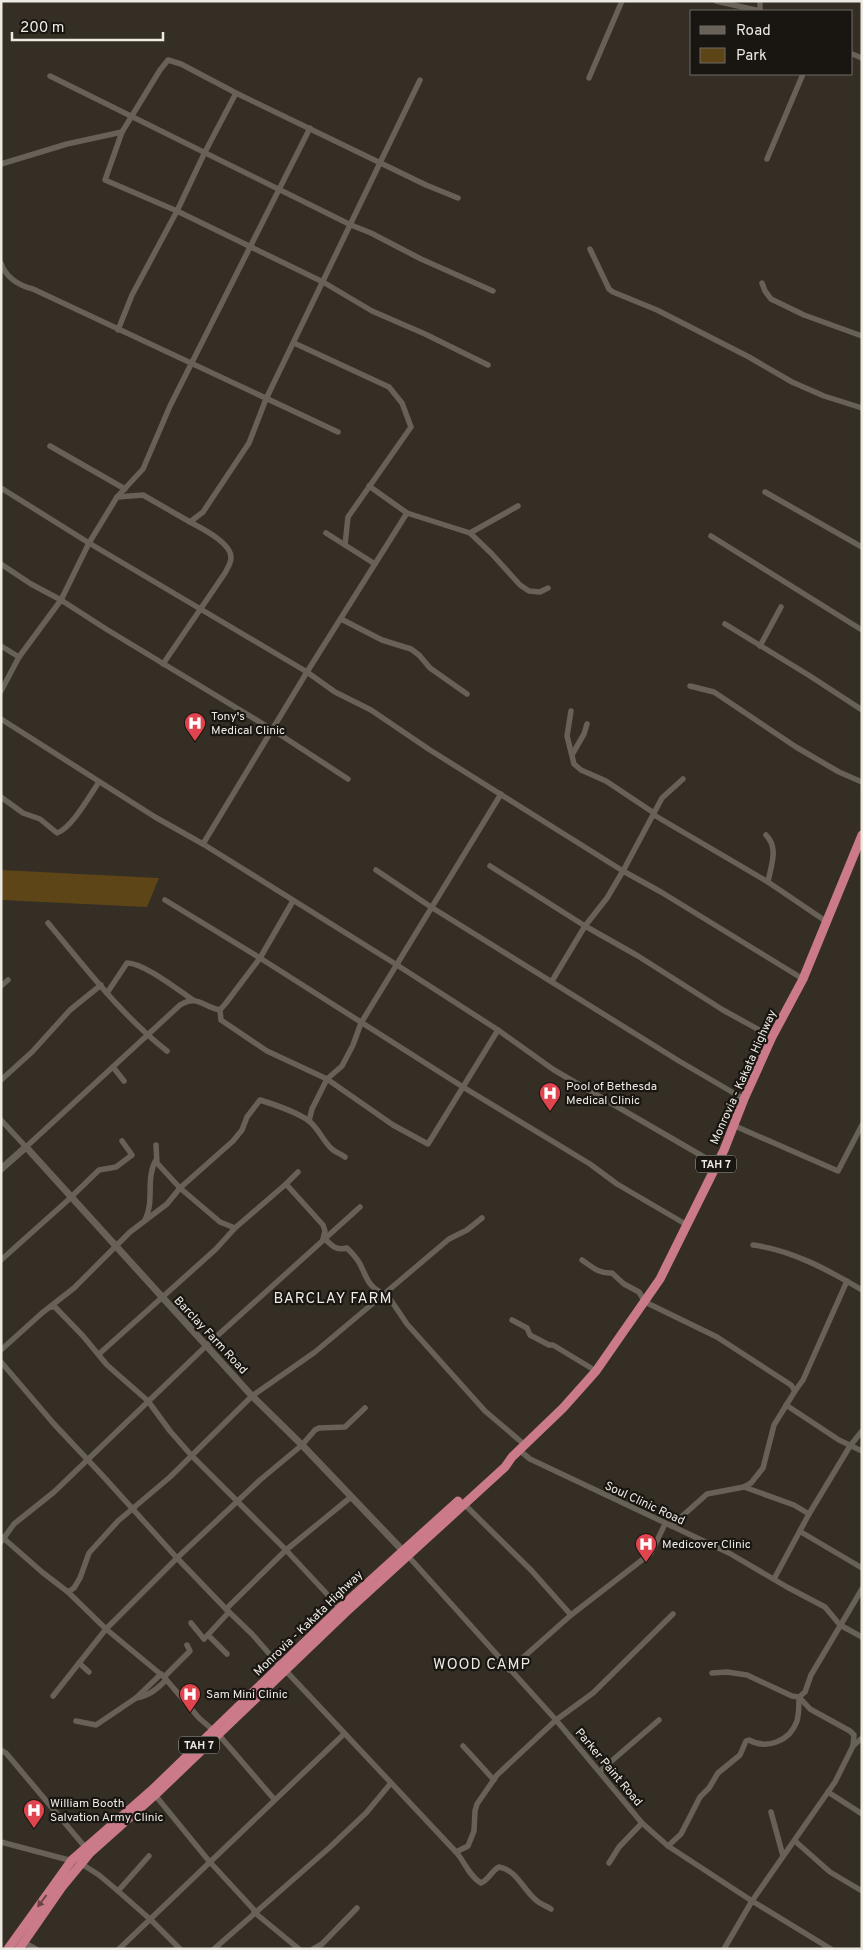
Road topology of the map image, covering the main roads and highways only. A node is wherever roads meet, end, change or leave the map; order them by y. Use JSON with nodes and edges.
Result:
{"nodes":[{"id":1,"x":862,"y":835,"type":"edge"},
{"id":2,"x":519,"y":1451,"type":"junction"},
{"id":3,"x":405,"y":1554,"type":"junction"},
{"id":4,"x":283,"y":1669,"type":"junction"},
{"id":5,"x":217,"y":1733,"type":"junction"},
{"id":6,"x":76,"y":1861,"type":"junction"},
{"id":7,"x":21,"y":1945,"type":"edge"},
{"id":8,"x":8,"y":1949,"type":"edge"}],
"edges":[{"from":1,"to":2,"type":"highway","name":"Monrovia - Kakata Highway","number":"TAH 7"},
{"from":2,"to":3,"type":"highway","name":"Monrovia - Kakata Highway","number":"TAH 7"},
{"from":2,"to":3,"type":"highway","name":"Monrovia - Kakata Highway","number":"TAH 7"},
{"from":3,"to":4,"type":"highway","name":"Monrovia - Kakata Highway","number":"TAH 7"},
{"from":3,"to":4,"type":"highway","name":"Monrovia - Kakata Highway","number":"TAH 7"},
{"from":4,"to":5,"type":"highway","name":"Monrovia - Kakata Highway","number":"TAH 7"},
{"from":5,"to":6,"type":"highway","name":"Monrovia - Kakata Highway","number":"TAH 7"},
{"from":5,"to":6,"type":"highway","name":"Monrovia - Kakata Highway","number":"TAH 7"},
{"from":6,"to":7,"type":"highway","name":"Monrovia - Kakata Highway","number":"TAH 7"},
{"from":6,"to":8,"type":"highway","name":"Monrovia - Kakata Highway","number":"TAH 7","one_way":true}]}
